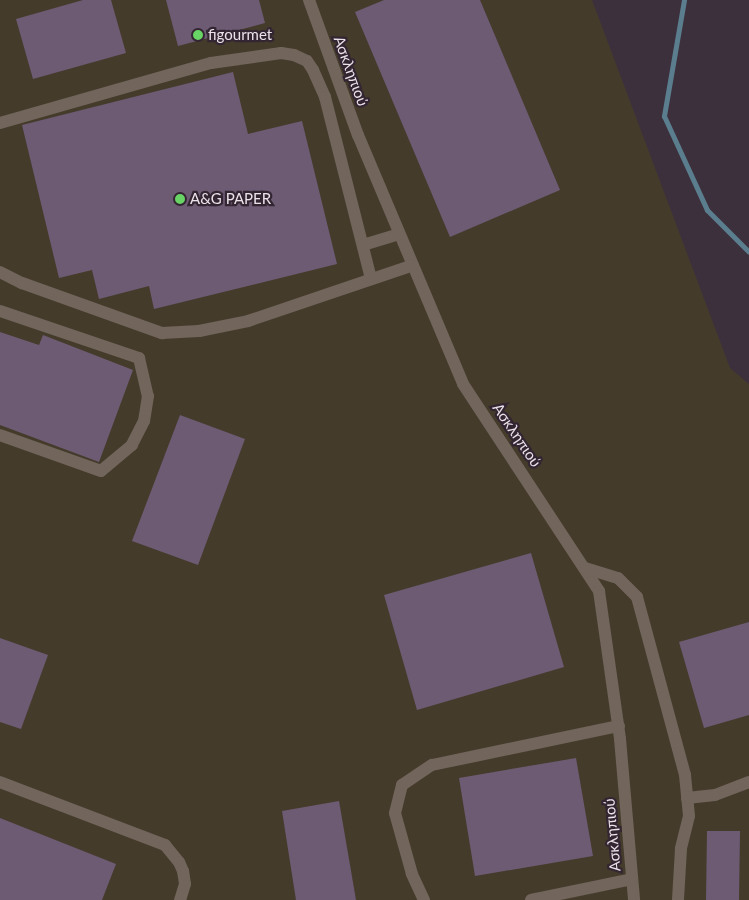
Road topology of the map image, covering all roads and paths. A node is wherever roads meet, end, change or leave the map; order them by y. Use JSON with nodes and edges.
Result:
{"nodes":[{"id":1,"x":309,"y":0,"type":"edge"},
{"id":2,"x":0,"y":124,"type":"edge"},
{"id":3,"x":398,"y":234,"type":"junction"},
{"id":4,"x":363,"y":245,"type":"junction"},
{"id":5,"x":413,"y":265,"type":"junction"},
{"id":6,"x":0,"y":272,"type":"edge"},
{"id":7,"x":370,"y":279,"type":"junction"},
{"id":8,"x":0,"y":312,"type":"edge"},
{"id":9,"x":0,"y":435,"type":"edge"},
{"id":10,"x":585,"y":568,"type":"junction"},
{"id":11,"x":619,"y":726,"type":"junction"},
{"id":12,"x":0,"y":782,"type":"edge"},
{"id":13,"x":749,"y":782,"type":"edge"},
{"id":14,"x":687,"y":798,"type":"junction"},
{"id":15,"x":632,"y":879,"type":"junction"},
{"id":16,"x":180,"y":900,"type":"edge"},
{"id":17,"x":424,"y":900,"type":"edge"},
{"id":18,"x":531,"y":900,"type":"edge"},
{"id":19,"x":634,"y":900,"type":"edge"},
{"id":20,"x":678,"y":900,"type":"edge"}],
"edges":[{"from":1,"to":3,"type":"street","name":"Ασκληπιού"},
{"from":2,"to":4,"type":"street"},
{"from":3,"to":4,"type":"street"},
{"from":3,"to":5,"type":"street","name":"Ασκληπιού"},
{"from":4,"to":7,"type":"street"},
{"from":5,"to":7,"type":"street"},
{"from":5,"to":10,"type":"street","name":"Ασκληπιού"},
{"from":6,"to":7,"type":"street"},
{"from":8,"to":9,"type":"street"},
{"from":10,"to":11,"type":"street","name":"Ασκληπιού"},
{"from":10,"to":14,"type":"street"},
{"from":11,"to":15,"type":"street","name":"Ασκληπιού"},
{"from":11,"to":17,"type":"street"},
{"from":12,"to":16,"type":"street"},
{"from":13,"to":14,"type":"street"},
{"from":14,"to":20,"type":"street"},
{"from":15,"to":18,"type":"street"},
{"from":15,"to":19,"type":"street","name":"Ασκληπιού"}]}
